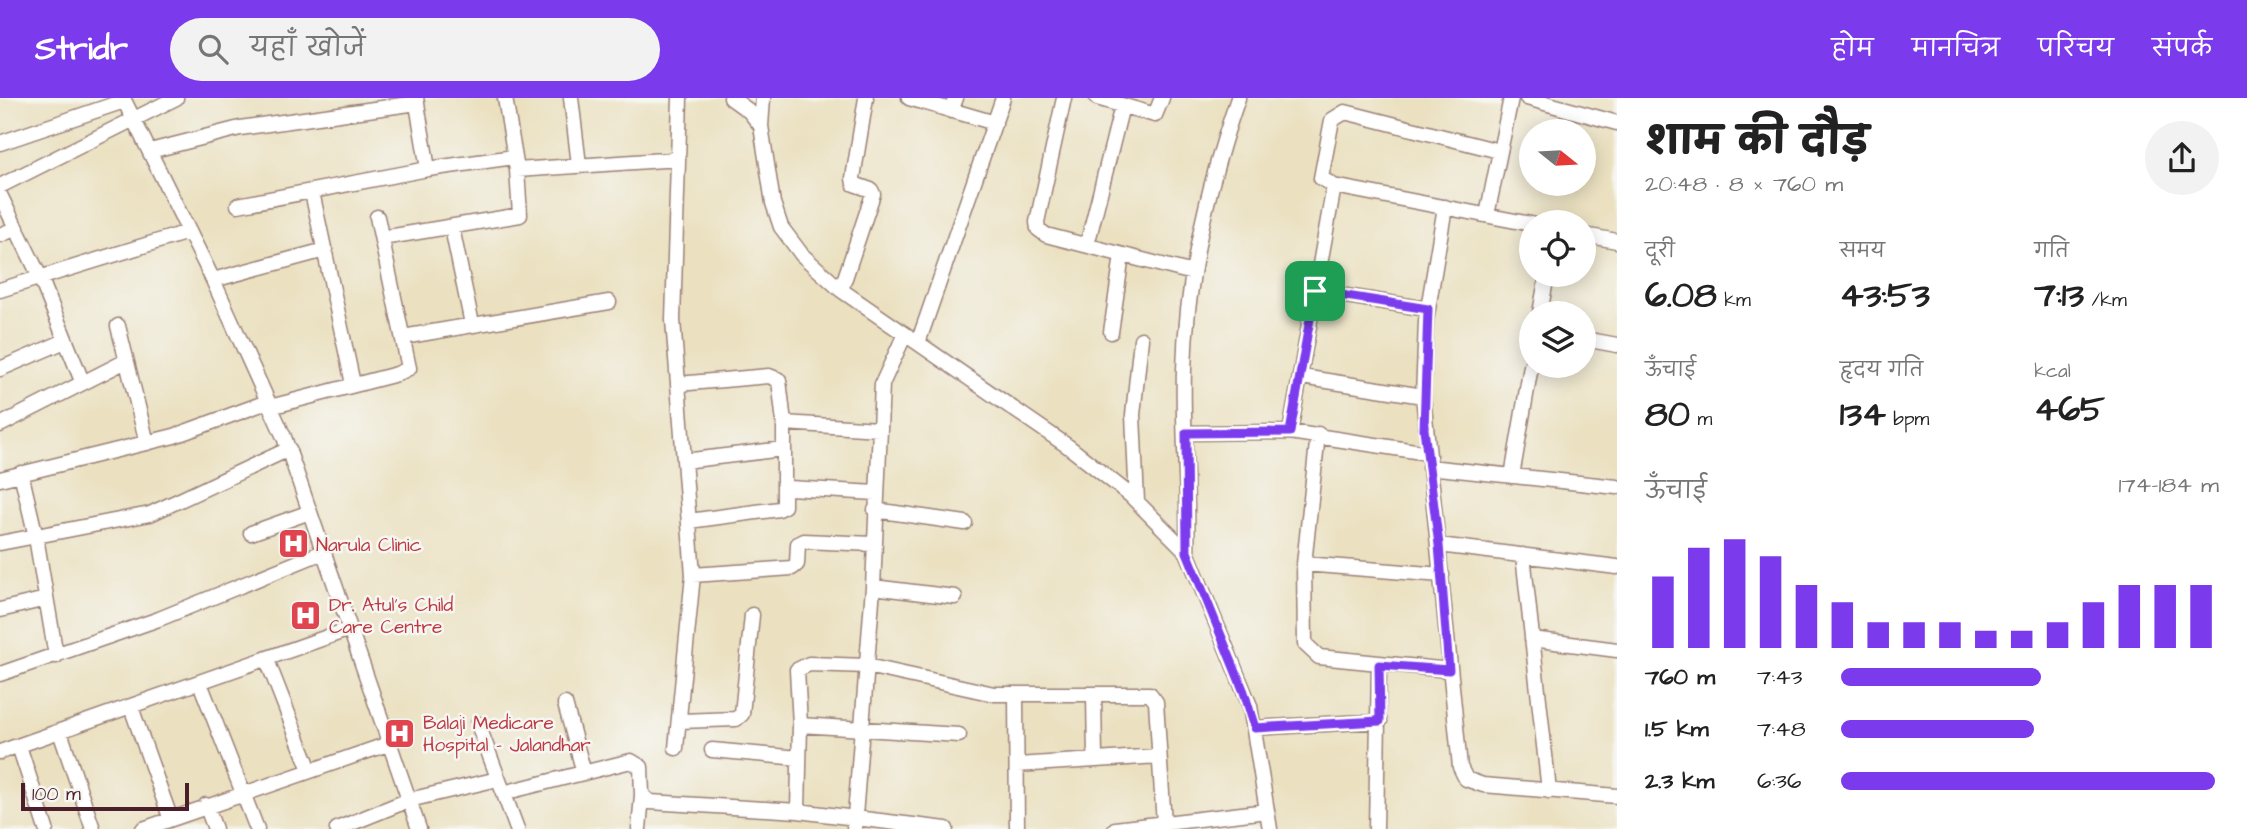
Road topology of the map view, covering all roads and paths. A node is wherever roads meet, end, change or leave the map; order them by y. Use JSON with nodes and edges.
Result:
{"nodes":[{"id":1,"x":176,"y":98,"type":"edge"},
{"id":2,"x":505,"y":98,"type":"edge"},
{"id":3,"x":571,"y":98,"type":"edge"},
{"id":4,"x":680,"y":98,"type":"edge"},
{"id":5,"x":731,"y":98,"type":"edge"},
{"id":6,"x":763,"y":98,"type":"edge"},
{"id":7,"x":866,"y":98,"type":"edge"},
{"id":8,"x":909,"y":98,"type":"edge"},
{"id":9,"x":1003,"y":98,"type":"edge"},
{"id":10,"x":1064,"y":98,"type":"edge"},
{"id":11,"x":1097,"y":98,"type":"edge"},
{"id":12,"x":1162,"y":98,"type":"edge"},
{"id":13,"x":1238,"y":98,"type":"edge"},
{"id":14,"x":1511,"y":98,"type":"edge"},
{"id":15,"x":1527,"y":98,"type":"edge"},
{"id":16,"x":124,"y":100,"type":"edge"},
{"id":17,"x":417,"y":100,"type":"edge"},
{"id":18,"x":954,"y":105,"type":"edge"},
{"id":19,"x":1122,"y":106,"type":"junction"},
{"id":20,"x":133,"y":118,"type":"junction"},
{"id":21,"x":995,"y":122,"type":"junction"},
{"id":22,"x":1617,"y":124,"type":"edge"},
{"id":23,"x":761,"y":126,"type":"junction"},
{"id":24,"x":0,"y":144,"type":"edge"},
{"id":25,"x":150,"y":151,"type":"junction"},
{"id":26,"x":1499,"y":151,"type":"junction"},
{"id":27,"x":678,"y":159,"type":"junction"},
{"id":28,"x":516,"y":163,"type":"junction"},
{"id":29,"x":579,"y":165,"type":"junction"},
{"id":30,"x":428,"y":169,"type":"junction"},
{"id":31,"x":0,"y":186,"type":"edge"},
{"id":32,"x":1334,"y":186,"type":"junction"},
{"id":33,"x":312,"y":192,"type":"junction"},
{"id":34,"x":0,"y":195,"type":"edge"},
{"id":35,"x":238,"y":205,"type":"dead end"},
{"id":36,"x":1445,"y":207,"type":"junction"},
{"id":37,"x":1487,"y":215,"type":"junction"},
{"id":38,"x":377,"y":218,"type":"dead end"},
{"id":39,"x":1519,"y":222,"type":"edge"},
{"id":40,"x":17,"y":228,"type":"junction"},
{"id":41,"x":452,"y":228,"type":"junction"},
{"id":42,"x":188,"y":232,"type":"junction"},
{"id":43,"x":0,"y":235,"type":"edge"},
{"id":44,"x":1596,"y":237,"type":"edge"},
{"id":45,"x":382,"y":238,"type":"junction"},
{"id":46,"x":1617,"y":241,"type":"edge"},
{"id":47,"x":1087,"y":245,"type":"junction"},
{"id":48,"x":324,"y":250,"type":"junction"},
{"id":49,"x":1122,"y":255,"type":"junction"},
{"id":50,"x":1193,"y":273,"type":"junction"},
{"id":51,"x":40,"y":277,"type":"junction"},
{"id":52,"x":213,"y":280,"type":"junction"},
{"id":53,"x":0,"y":290,"type":"edge"},
{"id":54,"x":841,"y":290,"type":"junction"},
{"id":55,"x":1315,"y":291,"type":"junction"},
{"id":56,"x":609,"y":302,"type":"dead end"},
{"id":57,"x":1428,"y":309,"type":"junction"},
{"id":58,"x":472,"y":324,"type":"junction"},
{"id":59,"x":118,"y":326,"type":"dead end"},
{"id":60,"x":1111,"y":332,"type":"dead end"},
{"id":61,"x":905,"y":334,"type":"junction"},
{"id":62,"x":403,"y":337,"type":"junction"},
{"id":63,"x":1141,"y":339,"type":"dead end"},
{"id":64,"x":65,"y":341,"type":"junction"},
{"id":65,"x":1596,"y":341,"type":"edge"},
{"id":66,"x":918,"y":343,"type":"junction"},
{"id":67,"x":1617,"y":345,"type":"edge"},
{"id":68,"x":126,"y":361,"type":"junction"},
{"id":69,"x":0,"y":369,"type":"edge"},
{"id":70,"x":1302,"y":377,"type":"junction"},
{"id":71,"x":1529,"y":378,"type":"edge"},
{"id":72,"x":82,"y":381,"type":"junction"},
{"id":73,"x":353,"y":384,"type":"junction"},
{"id":74,"x":678,"y":384,"type":"junction"},
{"id":75,"x":1423,"y":396,"type":"junction"},
{"id":76,"x":269,"y":404,"type":"junction"},
{"id":77,"x":784,"y":423,"type":"junction"},
{"id":78,"x":0,"y":425,"type":"edge"},
{"id":79,"x":879,"y":429,"type":"junction"},
{"id":80,"x":1290,"y":432,"type":"junction"},
{"id":81,"x":1186,"y":433,"type":"junction"},
{"id":82,"x":1318,"y":435,"type":"junction"},
{"id":83,"x":147,"y":443,"type":"junction"},
{"id":84,"x":289,"y":449,"type":"junction"},
{"id":85,"x":783,"y":449,"type":"junction"},
{"id":86,"x":1428,"y":460,"type":"junction"},
{"id":87,"x":684,"y":461,"type":"junction"},
{"id":88,"x":21,"y":473,"type":"junction"},
{"id":89,"x":1512,"y":476,"type":"junction"},
{"id":90,"x":0,"y":479,"type":"edge"},
{"id":91,"x":1617,"y":487,"type":"edge"},
{"id":92,"x":784,"y":492,"type":"junction"},
{"id":93,"x":876,"y":493,"type":"junction"},
{"id":94,"x":1137,"y":502,"type":"junction"},
{"id":95,"x":875,"y":510,"type":"junction"},
{"id":96,"x":310,"y":512,"type":"junction"},
{"id":97,"x":689,"y":521,"type":"junction"},
{"id":98,"x":965,"y":523,"type":"dead end"},
{"id":99,"x":251,"y":533,"type":"dead end"},
{"id":100,"x":36,"y":537,"type":"junction"},
{"id":101,"x":0,"y":543,"type":"edge"},
{"id":102,"x":873,"y":544,"type":"junction"},
{"id":103,"x":1439,"y":545,"type":"junction"},
{"id":104,"x":323,"y":552,"type":"junction"},
{"id":105,"x":1187,"y":552,"type":"junction"},
{"id":106,"x":1522,"y":555,"type":"junction"},
{"id":107,"x":1304,"y":564,"type":"junction"},
{"id":108,"x":1617,"y":567,"type":"edge"},
{"id":109,"x":694,"y":575,"type":"junction"},
{"id":110,"x":1441,"y":575,"type":"junction"},
{"id":111,"x":873,"y":587,"type":"junction"},
{"id":112,"x":955,"y":597,"type":"dead end"},
{"id":113,"x":46,"y":599,"type":"junction"},
{"id":114,"x":0,"y":610,"type":"edge"},
{"id":115,"x":752,"y":615,"type":"dead end"},
{"id":116,"x":350,"y":629,"type":"junction"},
{"id":117,"x":1532,"y":639,"type":"junction"},
{"id":118,"x":1617,"y":650,"type":"edge"},
{"id":119,"x":56,"y":656,"type":"junction"},
{"id":120,"x":267,"y":660,"type":"junction"},
{"id":121,"x":1379,"y":665,"type":"junction"},
{"id":122,"x":867,"y":666,"type":"junction"},
{"id":123,"x":1449,"y":670,"type":"junction"},
{"id":124,"x":0,"y":674,"type":"edge"},
{"id":125,"x":200,"y":683,"type":"junction"},
{"id":126,"x":1016,"y":695,"type":"junction"},
{"id":127,"x":1094,"y":695,"type":"junction"},
{"id":128,"x":565,"y":704,"type":"dead end"},
{"id":129,"x":131,"y":708,"type":"junction"},
{"id":130,"x":680,"y":721,"type":"junction"},
{"id":131,"x":1380,"y":721,"type":"junction"},
{"id":132,"x":478,"y":724,"type":"dead end"},
{"id":133,"x":800,"y":725,"type":"junction"},
{"id":134,"x":1255,"y":728,"type":"junction"},
{"id":135,"x":863,"y":729,"type":"junction"},
{"id":136,"x":60,"y":732,"type":"junction"},
{"id":137,"x":960,"y":735,"type":"dead end"},
{"id":138,"x":388,"y":744,"type":"junction"},
{"id":139,"x":19,"y":746,"type":"junction"},
{"id":140,"x":676,"y":748,"type":"dead end"},
{"id":141,"x":712,"y":750,"type":"dead end"},
{"id":142,"x":0,"y":752,"type":"edge"},
{"id":143,"x":1159,"y":756,"type":"junction"},
{"id":144,"x":799,"y":758,"type":"junction"},
{"id":145,"x":1095,"y":760,"type":"junction"},
{"id":146,"x":1017,"y":765,"type":"junction"},
{"id":147,"x":310,"y":770,"type":"junction"},
{"id":148,"x":584,"y":773,"type":"junction"},
{"id":149,"x":501,"y":786,"type":"junction"},
{"id":150,"x":1549,"y":791,"type":"junction"},
{"id":151,"x":1616,"y":792,"type":"edge"},
{"id":152,"x":243,"y":793,"type":"junction"},
{"id":153,"x":642,"y":795,"type":"junction"},
{"id":154,"x":409,"y":800,"type":"junction"},
{"id":155,"x":206,"y":805,"type":"junction"},
{"id":156,"x":798,"y":811,"type":"junction"},
{"id":157,"x":1267,"y":811,"type":"junction"},
{"id":158,"x":170,"y":817,"type":"junction"},
{"id":159,"x":855,"y":824,"type":"edge"},
{"id":160,"x":1161,"y":826,"type":"edge"},
{"id":161,"x":46,"y":829,"type":"edge"},
{"id":162,"x":93,"y":829,"type":"edge"},
{"id":163,"x":143,"y":829,"type":"edge"},
{"id":164,"x":215,"y":829,"type":"edge"},
{"id":165,"x":257,"y":829,"type":"edge"},
{"id":166,"x":337,"y":829,"type":"edge"},
{"id":167,"x":419,"y":829,"type":"edge"},
{"id":168,"x":517,"y":829,"type":"edge"},
{"id":169,"x":639,"y":829,"type":"edge"},
{"id":170,"x":946,"y":829,"type":"edge"},
{"id":171,"x":1017,"y":829,"type":"edge"},
{"id":172,"x":1115,"y":829,"type":"edge"},
{"id":173,"x":1270,"y":829,"type":"edge"},
{"id":174,"x":1376,"y":829,"type":"edge"}],
"edges":[{"from":1,"to":20,"type":"street"},
{"from":2,"to":28,"type":"street"},
{"from":3,"to":29,"type":"street"},
{"from":4,"to":27,"type":"street"},
{"from":5,"to":23,"type":"street"},
{"from":6,"to":23,"type":"street"},
{"from":7,"to":54,"type":"street"},
{"from":8,"to":18,"type":"street"},
{"from":9,"to":21,"type":"street"},
{"from":10,"to":47,"type":"street"},
{"from":11,"to":19,"type":"street"},
{"from":12,"to":19,"type":"street"},
{"from":13,"to":50,"type":"street"},
{"from":14,"to":26,"type":"street"},
{"from":15,"to":22,"type":"street"},
{"from":16,"to":20,"type":"street"},
{"from":16,"to":24,"type":"street"},
{"from":17,"to":25,"type":"street"},
{"from":17,"to":30,"type":"street"},
{"from":18,"to":21,"type":"street"},
{"from":19,"to":47,"type":"street"},
{"from":20,"to":25,"type":"street"},
{"from":20,"to":31,"type":"street"},
{"from":21,"to":66,"type":"street"},
{"from":23,"to":54,"type":"street"},
{"from":25,"to":42,"type":"street"},
{"from":26,"to":32,"type":"street"},
{"from":26,"to":37,"type":"street"},
{"from":27,"to":29,"type":"street"},
{"from":27,"to":74,"type":"street"},
{"from":28,"to":29,"type":"street"},
{"from":28,"to":30,"type":"street"},
{"from":28,"to":41,"type":"street"},
{"from":30,"to":33,"type":"street"},
{"from":32,"to":36,"type":"street"},
{"from":32,"to":55,"type":"street"},
{"from":33,"to":35,"type":"street"},
{"from":33,"to":48,"type":"street"},
{"from":34,"to":40,"type":"street"},
{"from":36,"to":37,"type":"street"},
{"from":36,"to":57,"type":"street"},
{"from":37,"to":39,"type":"street"},
{"from":38,"to":45,"type":"street"},
{"from":40,"to":43,"type":"street"},
{"from":40,"to":51,"type":"street"},
{"from":41,"to":45,"type":"street"},
{"from":41,"to":58,"type":"street"},
{"from":42,"to":51,"type":"street"},
{"from":42,"to":52,"type":"street"},
{"from":44,"to":46,"type":"street"},
{"from":45,"to":62,"type":"street"},
{"from":47,"to":49,"type":"street"},
{"from":48,"to":52,"type":"street"},
{"from":48,"to":73,"type":"street"},
{"from":49,"to":50,"type":"street"},
{"from":49,"to":60,"type":"street"},
{"from":50,"to":81,"type":"street"},
{"from":51,"to":53,"type":"street"},
{"from":51,"to":64,"type":"street"},
{"from":52,"to":76,"type":"street"},
{"from":54,"to":61,"type":"street"},
{"from":55,"to":57,"type":"street"},
{"from":55,"to":70,"type":"street"},
{"from":56,"to":58,"type":"street"},
{"from":57,"to":75,"type":"street"},
{"from":58,"to":62,"type":"street"},
{"from":59,"to":68,"type":"street"},
{"from":61,"to":66,"type":"street"},
{"from":61,"to":79,"type":"street"},
{"from":62,"to":73,"type":"street"},
{"from":63,"to":94,"type":"street"},
{"from":64,"to":69,"type":"street"},
{"from":64,"to":72,"type":"street"},
{"from":65,"to":67,"type":"street"},
{"from":66,"to":94,"type":"street"},
{"from":68,"to":72,"type":"street"},
{"from":68,"to":83,"type":"street"},
{"from":70,"to":75,"type":"street"},
{"from":70,"to":80,"type":"street"},
{"from":71,"to":89,"type":"street"},
{"from":72,"to":78,"type":"street"},
{"from":73,"to":76,"type":"street"},
{"from":74,"to":77,"type":"street"},
{"from":74,"to":87,"type":"street"},
{"from":75,"to":86,"type":"street"},
{"from":76,"to":83,"type":"street"},
{"from":76,"to":84,"type":"street"},
{"from":77,"to":79,"type":"street"},
{"from":77,"to":85,"type":"street"},
{"from":79,"to":93,"type":"street"},
{"from":80,"to":81,"type":"street"},
{"from":80,"to":82,"type":"street"},
{"from":81,"to":105,"type":"street"},
{"from":82,"to":86,"type":"street"},
{"from":82,"to":107,"type":"street"},
{"from":83,"to":88,"type":"street"},
{"from":84,"to":96,"type":"street"},
{"from":84,"to":100,"type":"street"},
{"from":85,"to":87,"type":"street"},
{"from":85,"to":92,"type":"street"},
{"from":86,"to":89,"type":"street"},
{"from":86,"to":103,"type":"street"},
{"from":87,"to":97,"type":"street"},
{"from":88,"to":90,"type":"street"},
{"from":88,"to":100,"type":"street"},
{"from":89,"to":91,"type":"street"},
{"from":92,"to":93,"type":"street"},
{"from":92,"to":97,"type":"street"},
{"from":93,"to":95,"type":"street"},
{"from":94,"to":105,"type":"street"},
{"from":95,"to":98,"type":"street"},
{"from":95,"to":102,"type":"street"},
{"from":96,"to":99,"type":"street"},
{"from":96,"to":104,"type":"street"},
{"from":97,"to":109,"type":"street"},
{"from":100,"to":101,"type":"street"},
{"from":100,"to":113,"type":"street"},
{"from":102,"to":109,"type":"street"},
{"from":102,"to":111,"type":"street"},
{"from":103,"to":106,"type":"street"},
{"from":103,"to":110,"type":"street"},
{"from":104,"to":116,"type":"street"},
{"from":104,"to":119,"type":"street"},
{"from":105,"to":134,"type":"street"},
{"from":106,"to":108,"type":"street"},
{"from":106,"to":117,"type":"street"},
{"from":107,"to":110,"type":"street"},
{"from":107,"to":121,"type":"street"},
{"from":109,"to":130,"type":"street"},
{"from":110,"to":123,"type":"street"},
{"from":111,"to":112,"type":"street"},
{"from":111,"to":122,"type":"street"},
{"from":113,"to":114,"type":"street"},
{"from":113,"to":119,"type":"street"},
{"from":115,"to":130,"type":"street"},
{"from":116,"to":120,"type":"street"},
{"from":116,"to":138,"type":"street"},
{"from":117,"to":118,"type":"street"},
{"from":117,"to":150,"type":"street"},
{"from":119,"to":124,"type":"street"},
{"from":120,"to":125,"type":"street"},
{"from":120,"to":147,"type":"street"},
{"from":121,"to":123,"type":"street"},
{"from":121,"to":131,"type":"street"},
{"from":122,"to":126,"type":"street"},
{"from":122,"to":133,"type":"street"},
{"from":122,"to":135,"type":"street"},
{"from":123,"to":150,"type":"street"},
{"from":125,"to":129,"type":"street"},
{"from":125,"to":152,"type":"street"},
{"from":126,"to":127,"type":"street"},
{"from":126,"to":146,"type":"street"},
{"from":127,"to":143,"type":"street"},
{"from":127,"to":145,"type":"street"},
{"from":128,"to":148,"type":"street"},
{"from":129,"to":136,"type":"street"},
{"from":129,"to":158,"type":"street"},
{"from":130,"to":140,"type":"street"},
{"from":131,"to":134,"type":"street"},
{"from":131,"to":174,"type":"street"},
{"from":132,"to":149,"type":"street"},
{"from":133,"to":135,"type":"street"},
{"from":133,"to":144,"type":"street"},
{"from":134,"to":157,"type":"street"},
{"from":135,"to":137,"type":"street"},
{"from":135,"to":159,"type":"street"},
{"from":136,"to":139,"type":"street"},
{"from":136,"to":162,"type":"street"},
{"from":138,"to":147,"type":"street"},
{"from":138,"to":154,"type":"street"},
{"from":139,"to":142,"type":"street"},
{"from":139,"to":161,"type":"street"},
{"from":141,"to":144,"type":"street"},
{"from":143,"to":145,"type":"street"},
{"from":143,"to":160,"type":"street"},
{"from":144,"to":156,"type":"street"},
{"from":145,"to":146,"type":"street"},
{"from":146,"to":171,"type":"street"},
{"from":147,"to":152,"type":"street"},
{"from":148,"to":149,"type":"street"},
{"from":148,"to":153,"type":"street"},
{"from":149,"to":154,"type":"street"},
{"from":149,"to":168,"type":"street"},
{"from":150,"to":151,"type":"street"},
{"from":152,"to":155,"type":"street"},
{"from":152,"to":165,"type":"street"},
{"from":153,"to":156,"type":"street"},
{"from":153,"to":169,"type":"street"},
{"from":154,"to":166,"type":"street"},
{"from":154,"to":167,"type":"street"},
{"from":155,"to":158,"type":"street"},
{"from":155,"to":164,"type":"street"},
{"from":156,"to":159,"type":"street"},
{"from":157,"to":160,"type":"street"},
{"from":157,"to":173,"type":"street"},
{"from":158,"to":163,"type":"street"},
{"from":159,"to":170,"type":"street"},
{"from":160,"to":172,"type":"street"}]}
